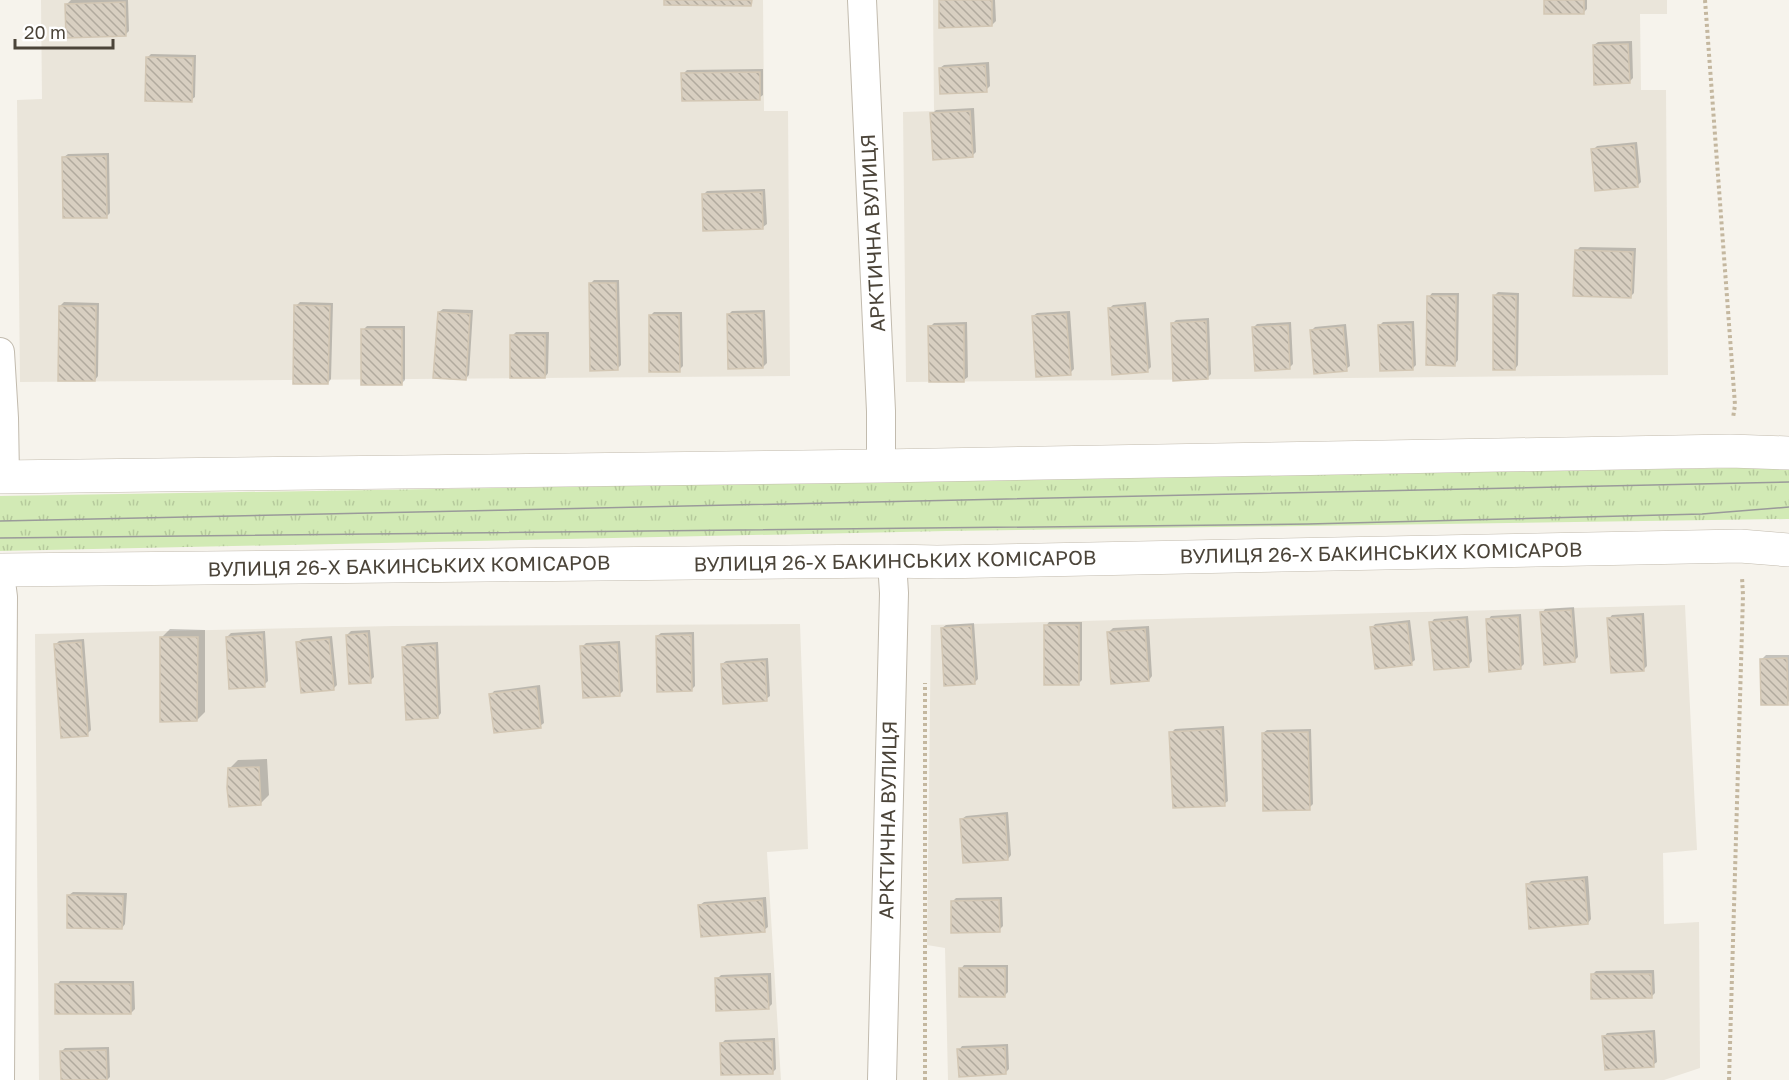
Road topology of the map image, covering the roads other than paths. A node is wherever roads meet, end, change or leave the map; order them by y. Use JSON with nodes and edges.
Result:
{"nodes":[{"id":1,"x":862,"y":0,"type":"edge"},
{"id":2,"x":0,"y":352,"type":"edge"},
{"id":3,"x":1789,"y":453,"type":"edge"},
{"id":4,"x":881,"y":466,"type":"junction"},
{"id":5,"x":3,"y":477,"type":"edge"},
{"id":6,"x":1789,"y":550,"type":"edge"},
{"id":7,"x":892,"y":561,"type":"junction"},
{"id":8,"x":0,"y":572,"type":"edge"},
{"id":9,"x":0,"y":1080,"type":"edge"},
{"id":10,"x":882,"y":1080,"type":"edge"}],
"edges":[{"from":1,"to":4,"type":"street","name":"АРКТИЧНА ВУЛИЦЯ"},
{"from":2,"to":5,"type":"street"},
{"from":3,"to":4,"type":"street"},
{"from":4,"to":5,"type":"street"},
{"from":6,"to":7,"type":"street","name":"ВУЛИЦЯ 26-Х БАКИНСЬКИХ КОМІСАРОВ"},
{"from":7,"to":8,"type":"street","name":"ВУЛИЦЯ 26-Х БАКИНСЬКИХ КОМІСАРОВ"},
{"from":7,"to":10,"type":"street","name":"АРКТИЧНА ВУЛИЦЯ"},
{"from":8,"to":9,"type":"street"}]}
